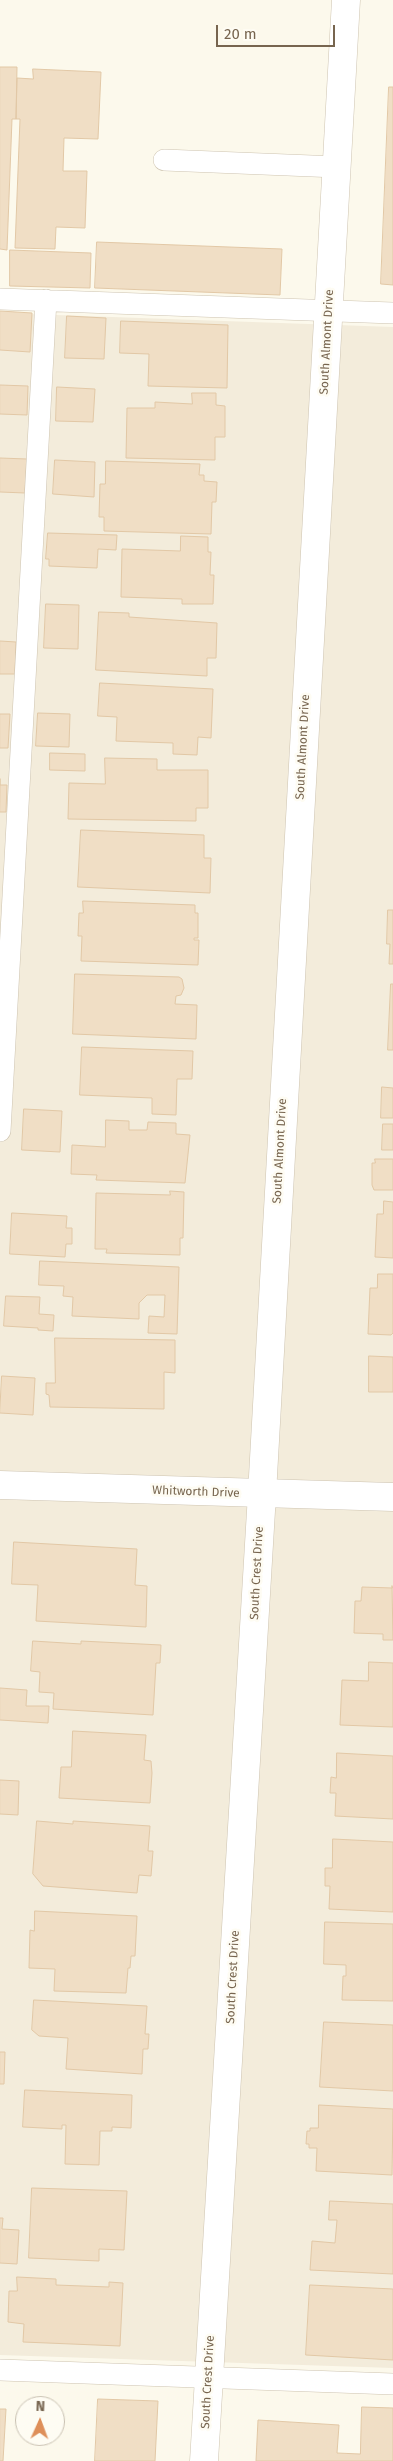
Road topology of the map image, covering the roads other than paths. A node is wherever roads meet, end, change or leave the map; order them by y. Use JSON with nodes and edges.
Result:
{"nodes":[{"id":1,"x":346,"y":0,"type":"edge"},
{"id":2,"x":164,"y":160,"type":"dead end"},
{"id":3,"x":337,"y":167,"type":"junction"},
{"id":4,"x":0,"y":299,"type":"edge"},
{"id":5,"x":46,"y":300,"type":"junction"},
{"id":6,"x":329,"y":310,"type":"junction"},
{"id":7,"x":393,"y":313,"type":"edge"},
{"id":8,"x":0,"y":1131,"type":"edge"},
{"id":9,"x":0,"y":1485,"type":"edge"},
{"id":10,"x":262,"y":1494,"type":"junction"},
{"id":11,"x":393,"y":1497,"type":"edge"},
{"id":12,"x":0,"y":2370,"type":"edge"},
{"id":13,"x":208,"y":2378,"type":"junction"},
{"id":14,"x":393,"y":2384,"type":"edge"},
{"id":15,"x":204,"y":2461,"type":"edge"}],
"edges":[{"from":1,"to":3,"type":"street","name":"South Almont Drive"},
{"from":2,"to":3,"type":"lane"},
{"from":3,"to":6,"type":"street","name":"South Almont Drive"},
{"from":4,"to":5,"type":"lane"},
{"from":5,"to":6,"type":"lane"},
{"from":5,"to":8,"type":"lane"},
{"from":6,"to":7,"type":"lane"},
{"from":6,"to":10,"type":"street","name":"South Almont Drive"},
{"from":9,"to":10,"type":"street","name":"Whitworth Drive"},
{"from":10,"to":11,"type":"street","name":"Whitworth Drive"},
{"from":10,"to":13,"type":"street","name":"South Crest Drive"},
{"from":12,"to":13,"type":"lane"},
{"from":13,"to":14,"type":"lane"},
{"from":13,"to":15,"type":"street","name":"South Crest Drive"}]}
